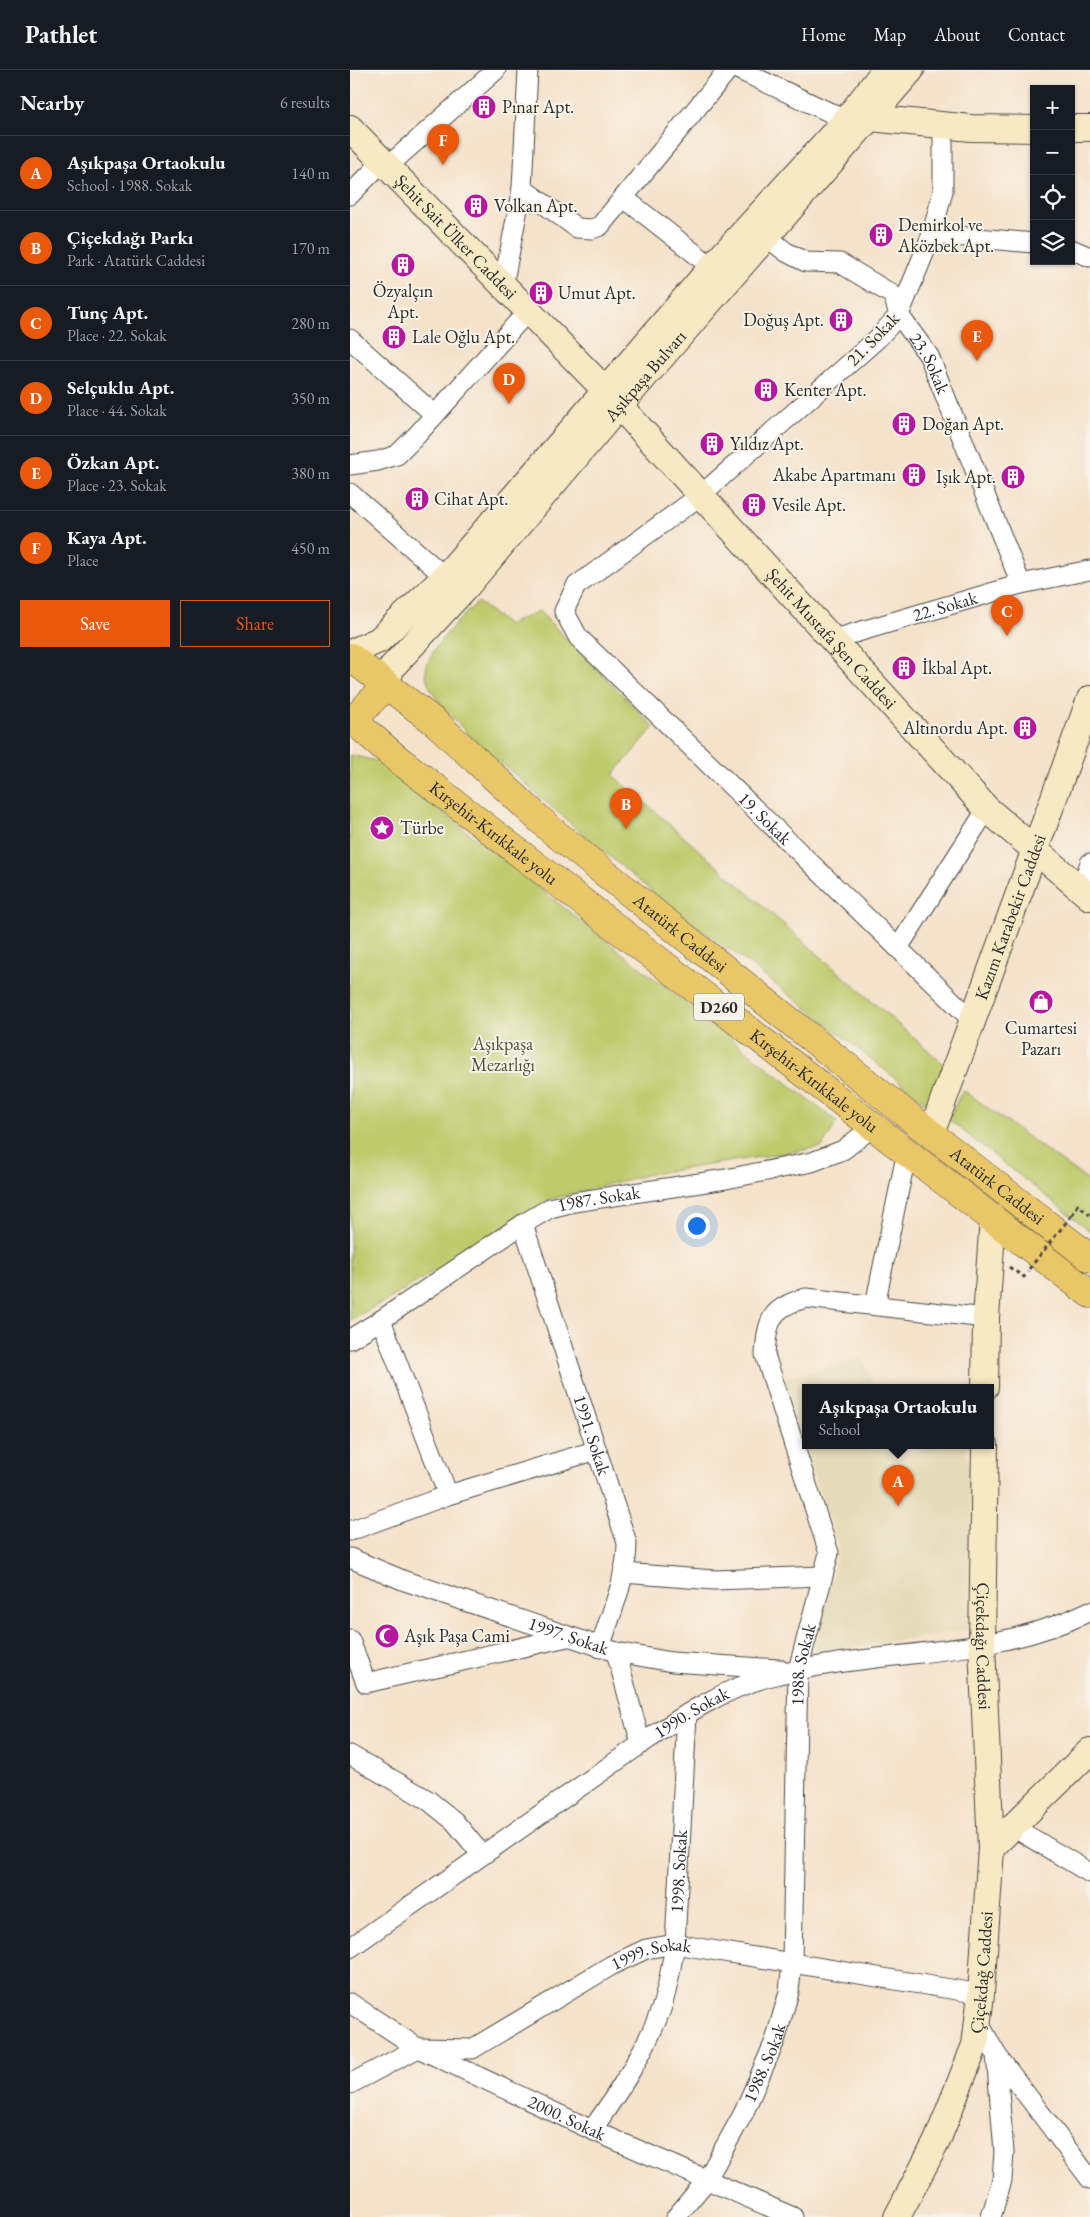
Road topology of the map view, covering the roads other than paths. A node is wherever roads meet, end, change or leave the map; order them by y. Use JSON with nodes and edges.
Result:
{"nodes":[{"id":1,"x":496,"y":70,"type":"edge"},
{"id":2,"x":528,"y":70,"type":"edge"},
{"id":3,"x":728,"y":70,"type":"edge"},
{"id":4,"x":740,"y":70,"type":"edge"},
{"id":5,"x":885,"y":70,"type":"edge"},
{"id":6,"x":911,"y":70,"type":"edge"},
{"id":7,"x":858,"y":119,"type":"junction"},
{"id":8,"x":944,"y":125,"type":"junction"},
{"id":9,"x":350,"y":128,"type":"edge"},
{"id":10,"x":1075,"y":128,"type":"edge"},
{"id":11,"x":1090,"y":128,"type":"edge"},
{"id":12,"x":1030,"y":129,"type":"edge"},
{"id":13,"x":385,"y":165,"type":"junction"},
{"id":14,"x":522,"y":188,"type":"junction"},
{"id":15,"x":350,"y":194,"type":"edge"},
{"id":16,"x":619,"y":204,"type":"junction"},
{"id":17,"x":932,"y":234,"type":"junction"},
{"id":18,"x":767,"y":237,"type":"junction"},
{"id":19,"x":1030,"y":243,"type":"edge"},
{"id":20,"x":1075,"y":251,"type":"edge"},
{"id":21,"x":1090,"y":257,"type":"edge"},
{"id":22,"x":712,"y":267,"type":"junction"},
{"id":23,"x":503,"y":286,"type":"junction"},
{"id":24,"x":528,"y":312,"type":"junction"},
{"id":25,"x":899,"y":315,"type":"junction"},
{"id":26,"x":350,"y":339,"type":"edge"},
{"id":27,"x":612,"y":398,"type":"junction"},
{"id":28,"x":435,"y":415,"type":"junction"},
{"id":29,"x":350,"y":465,"type":"edge"},
{"id":30,"x":350,"y":493,"type":"edge"},
{"id":31,"x":701,"y":495,"type":"junction"},
{"id":32,"x":1090,"y":570,"type":"edge"},
{"id":33,"x":445,"y":577,"type":"junction"},
{"id":34,"x":1021,"y":584,"type":"junction"},
{"id":35,"x":564,"y":610,"type":"joint"},
{"id":36,"x":831,"y":640,"type":"junction"},
{"id":37,"x":350,"y":655,"type":"edge"},
{"id":38,"x":386,"y":685,"type":"junction"},
{"id":39,"x":1090,"y":699,"type":"edge"},
{"id":40,"x":352,"y":720,"type":"edge"},
{"id":41,"x":987,"y":809,"type":"junction"},
{"id":42,"x":1033,"y":850,"type":"junction"},
{"id":43,"x":1090,"y":863,"type":"edge"},
{"id":44,"x":1085,"y":893,"type":"edge"},
{"id":45,"x":898,"y":948,"type":"junction"},
{"id":46,"x":972,"y":1020,"type":"junction"},
{"id":47,"x":874,"y":1126,"type":"junction"},
{"id":48,"x":931,"y":1134,"type":"junction"},
{"id":49,"x":907,"y":1150,"type":"junction"},
{"id":50,"x":993,"y":1217,"type":"junction"},
{"id":51,"x":523,"y":1224,"type":"junction"},
{"id":52,"x":1090,"y":1258,"type":"edge"},
{"id":53,"x":1090,"y":1294,"type":"edge"},
{"id":54,"x":875,"y":1305,"type":"junction"},
{"id":55,"x":986,"y":1318,"type":"junction"},
{"id":56,"x":381,"y":1320,"type":"junction"},
{"id":57,"x":350,"y":1338,"type":"edge"},
{"id":58,"x":985,"y":1384,"type":"edge"},
{"id":59,"x":984,"y":1449,"type":"edge"},
{"id":60,"x":597,"y":1450,"type":"junction"},
{"id":61,"x":448,"y":1495,"type":"junction"},
{"id":62,"x":350,"y":1531,"type":"edge"},
{"id":63,"x":350,"y":1558,"type":"edge"},
{"id":64,"x":623,"y":1573,"type":"junction"},
{"id":65,"x":822,"y":1576,"type":"junction"},
{"id":66,"x":1090,"y":1611,"type":"edge"},
{"id":67,"x":567,"y":1637,"type":"junction"},
{"id":68,"x":350,"y":1640,"type":"edge"},
{"id":69,"x":982,"y":1645,"type":"junction"},
{"id":70,"x":608,"y":1650,"type":"junction"},
{"id":71,"x":798,"y":1670,"type":"junction"},
{"id":72,"x":686,"y":1714,"type":"junction"},
{"id":73,"x":641,"y":1744,"type":"junction"},
{"id":74,"x":1090,"y":1751,"type":"edge"},
{"id":75,"x":350,"y":1755,"type":"edge"},
{"id":76,"x":1013,"y":1827,"type":"junction"},
{"id":77,"x":991,"y":1848,"type":"junction"},
{"id":78,"x":482,"y":1855,"type":"junction"},
{"id":79,"x":1090,"y":1873,"type":"edge"},
{"id":80,"x":675,"y":1944,"type":"junction"},
{"id":81,"x":350,"y":1948,"type":"edge"},
{"id":82,"x":792,"y":1962,"type":"junction"},
{"id":83,"x":981,"y":1994,"type":"junction"},
{"id":84,"x":350,"y":2003,"type":"edge"},
{"id":85,"x":979,"y":2024,"type":"junction"},
{"id":86,"x":418,"y":2048,"type":"junction"},
{"id":87,"x":996,"y":2054,"type":"junction"},
{"id":88,"x":350,"y":2084,"type":"edge"},
{"id":89,"x":592,"y":2130,"type":"junction"},
{"id":90,"x":1090,"y":2179,"type":"edge"},
{"id":91,"x":706,"y":2181,"type":"junction"},
{"id":92,"x":676,"y":2217,"type":"edge"},
{"id":93,"x":793,"y":2217,"type":"edge"},
{"id":94,"x":897,"y":2217,"type":"edge"},
{"id":95,"x":990,"y":2217,"type":"edge"}],
"edges":[{"from":1,"to":13,"type":"street"},
{"from":2,"to":14,"type":"street"},
{"from":3,"to":16,"type":"street"},
{"from":4,"to":7,"type":"street"},
{"from":5,"to":7,"type":"street","name":"Aşıkpaşa Bulvarı"},
{"from":6,"to":7,"type":"street","name":"Aşıkpaşa Bulvarı"},
{"from":7,"to":8,"type":"street"},
{"from":7,"to":18,"type":"street","name":"Aşıkpaşa Bulvarı"},
{"from":7,"to":22,"type":"street","name":"Aşıkpaşa Bulvarı"},
{"from":8,"to":12,"type":"street"},
{"from":8,"to":17,"type":"street","name":"21. Sokak"},
{"from":9,"to":13,"type":"street","name":"Şehit Sait Ülker Caddesi"},
{"from":10,"to":11,"type":"street"},
{"from":13,"to":15,"type":"street"},
{"from":13,"to":23,"type":"street","name":"Şehit Sait Ülker Caddesi"},
{"from":14,"to":16,"type":"street"},
{"from":14,"to":23,"type":"street"},
{"from":16,"to":22,"type":"street"},
{"from":17,"to":19,"type":"street"},
{"from":17,"to":25,"type":"street","name":"21. Sokak"},
{"from":18,"to":25,"type":"street","name":"23. Sokak"},
{"from":18,"to":27,"type":"street","name":"Aşıkpaşa Bulvarı"},
{"from":20,"to":21,"type":"street"},
{"from":22,"to":27,"type":"street","name":"Aşıkpaşa Bulvarı"},
{"from":23,"to":24,"type":"street","name":"Şehit Sait Ülker Caddesi"},
{"from":24,"to":27,"type":"street","name":"Şehit Sait Ülker Caddesi"},
{"from":24,"to":28,"type":"street"},
{"from":25,"to":31,"type":"street","name":"21. Sokak"},
{"from":25,"to":34,"type":"street","name":"23. Sokak"},
{"from":26,"to":28,"type":"street"},
{"from":27,"to":31,"type":"street","name":"Şehit Mustafa Şen Caddesi"},
{"from":27,"to":33,"type":"street","name":"Aşıkpaşa Bulvarı"},
{"from":27,"to":38,"type":"street","name":"Aşıkpaşa Bulvarı"},
{"from":28,"to":29,"type":"street"},
{"from":30,"to":33,"type":"street"},
{"from":31,"to":35,"type":"street","name":"21. Sokak"},
{"from":31,"to":36,"type":"street","name":"Şehit Mustafa Şen Caddesi"},
{"from":32,"to":34,"type":"street","name":"22. Sokak"},
{"from":33,"to":37,"type":"street","name":"Aşıkpaşa Bulvarı"},
{"from":34,"to":36,"type":"street","name":"22. Sokak"},
{"from":35,"to":45,"type":"street","name":"19. Sokak"},
{"from":36,"to":41,"type":"street","name":"Şehit Mustafa Şen Caddesi"},
{"from":37,"to":38,"type":"highway","name":"Atatürk Caddesi","number":"D260"},
{"from":38,"to":40,"type":"highway"},
{"from":38,"to":48,"type":"highway","name":"Atatürk Caddesi","number":"D260"},
{"from":39,"to":42,"type":"street","name":"Kazım Karabekir Caddesi"},
{"from":40,"to":47,"type":"highway","name":"Kırşehir-Kırıkkale yolu","number":"D260"},
{"from":41,"to":42,"type":"street","name":"Şehit Mustafa Şen Caddesi"},
{"from":41,"to":45,"type":"street"},
{"from":42,"to":44,"type":"street","name":"Şehit Mustafa Şen Caddesi"},
{"from":42,"to":46,"type":"street","name":"Kazım Karabekir Caddesi"},
{"from":43,"to":44,"type":"street"},
{"from":45,"to":46,"type":"street","name":"19. Sokak"},
{"from":46,"to":48,"type":"street","name":"Kazım Karabekir Caddesi"},
{"from":47,"to":49,"type":"highway","name":"Kırşehir-Kırıkkale yolu","number":"D260"},
{"from":47,"to":51,"type":"street","name":"1987. Sokak"},
{"from":48,"to":52,"type":"highway","name":"Atatürk Caddesi","number":"D260"},
{"from":49,"to":50,"type":"highway","name":"Kırşehir-Kırıkkale yolu","number":"D260"},
{"from":49,"to":54,"type":"street"},
{"from":50,"to":53,"type":"highway","name":"Kırşehir-Kırıkkale yolu","number":"D260"},
{"from":50,"to":55,"type":"street"},
{"from":51,"to":56,"type":"street","name":"1987. Sokak"},
{"from":51,"to":60,"type":"street","name":"1991. Sokak"},
{"from":54,"to":55,"type":"street","name":"1988. Sokak"},
{"from":54,"to":65,"type":"street","name":"1988. Sokak"},
{"from":55,"to":58,"type":"street"},
{"from":56,"to":57,"type":"street","name":"1987. Sokak"},
{"from":56,"to":61,"type":"street"},
{"from":59,"to":69,"type":"street","name":"Çiçekdağı Caddesi"},
{"from":60,"to":61,"type":"street"},
{"from":60,"to":64,"type":"street","name":"1991. Sokak"},
{"from":61,"to":62,"type":"street"},
{"from":63,"to":67,"type":"street","name":"1997. Sokak"},
{"from":64,"to":65,"type":"street"},
{"from":64,"to":70,"type":"street","name":"1991. Sokak"},
{"from":65,"to":71,"type":"street","name":"1988. Sokak"},
{"from":66,"to":69,"type":"street","name":"1990. Sokak"},
{"from":67,"to":68,"type":"street"},
{"from":67,"to":70,"type":"street","name":"1997. Sokak"},
{"from":69,"to":71,"type":"street","name":"1990. Sokak"},
{"from":69,"to":77,"type":"street","name":"Çiçekdağı Caddesi"},
{"from":70,"to":71,"type":"street","name":"1997. Sokak"},
{"from":70,"to":73,"type":"street"},
{"from":71,"to":72,"type":"street","name":"1990. Sokak"},
{"from":71,"to":82,"type":"street","name":"1988. Sokak"},
{"from":72,"to":73,"type":"street","name":"1990. Sokak"},
{"from":72,"to":80,"type":"street","name":"1998. Sokak"},
{"from":73,"to":78,"type":"street","name":"1990. Sokak"},
{"from":74,"to":76,"type":"street"},
{"from":75,"to":78,"type":"street"},
{"from":76,"to":77,"type":"street"},
{"from":76,"to":79,"type":"street"},
{"from":77,"to":83,"type":"street","name":"Çiçekdağ Caddesi"},
{"from":78,"to":81,"type":"street","name":"1990. Sokak"},
{"from":80,"to":82,"type":"street","name":"1999. Sokak"},
{"from":80,"to":86,"type":"street","name":"1999. Sokak"},
{"from":80,"to":89,"type":"street","name":"1998. Sokak"},
{"from":82,"to":83,"type":"street","name":"1999. Sokak"},
{"from":82,"to":91,"type":"street","name":"1988. Sokak"},
{"from":83,"to":85,"type":"street","name":"Çiçekdağ Caddesi"},
{"from":84,"to":86,"type":"street","name":"2000. Sokak"},
{"from":85,"to":87,"type":"street"},
{"from":85,"to":94,"type":"street","name":"Çiçekdağ Caddesi"},
{"from":86,"to":88,"type":"street","name":"1999. Sokak"},
{"from":86,"to":89,"type":"street","name":"2000. Sokak"},
{"from":87,"to":90,"type":"street"},
{"from":87,"to":95,"type":"street"},
{"from":89,"to":91,"type":"street","name":"2000. Sokak"},
{"from":91,"to":92,"type":"street","name":"1988. Sokak"},
{"from":91,"to":93,"type":"street","name":"2000. Sokak"}]}
